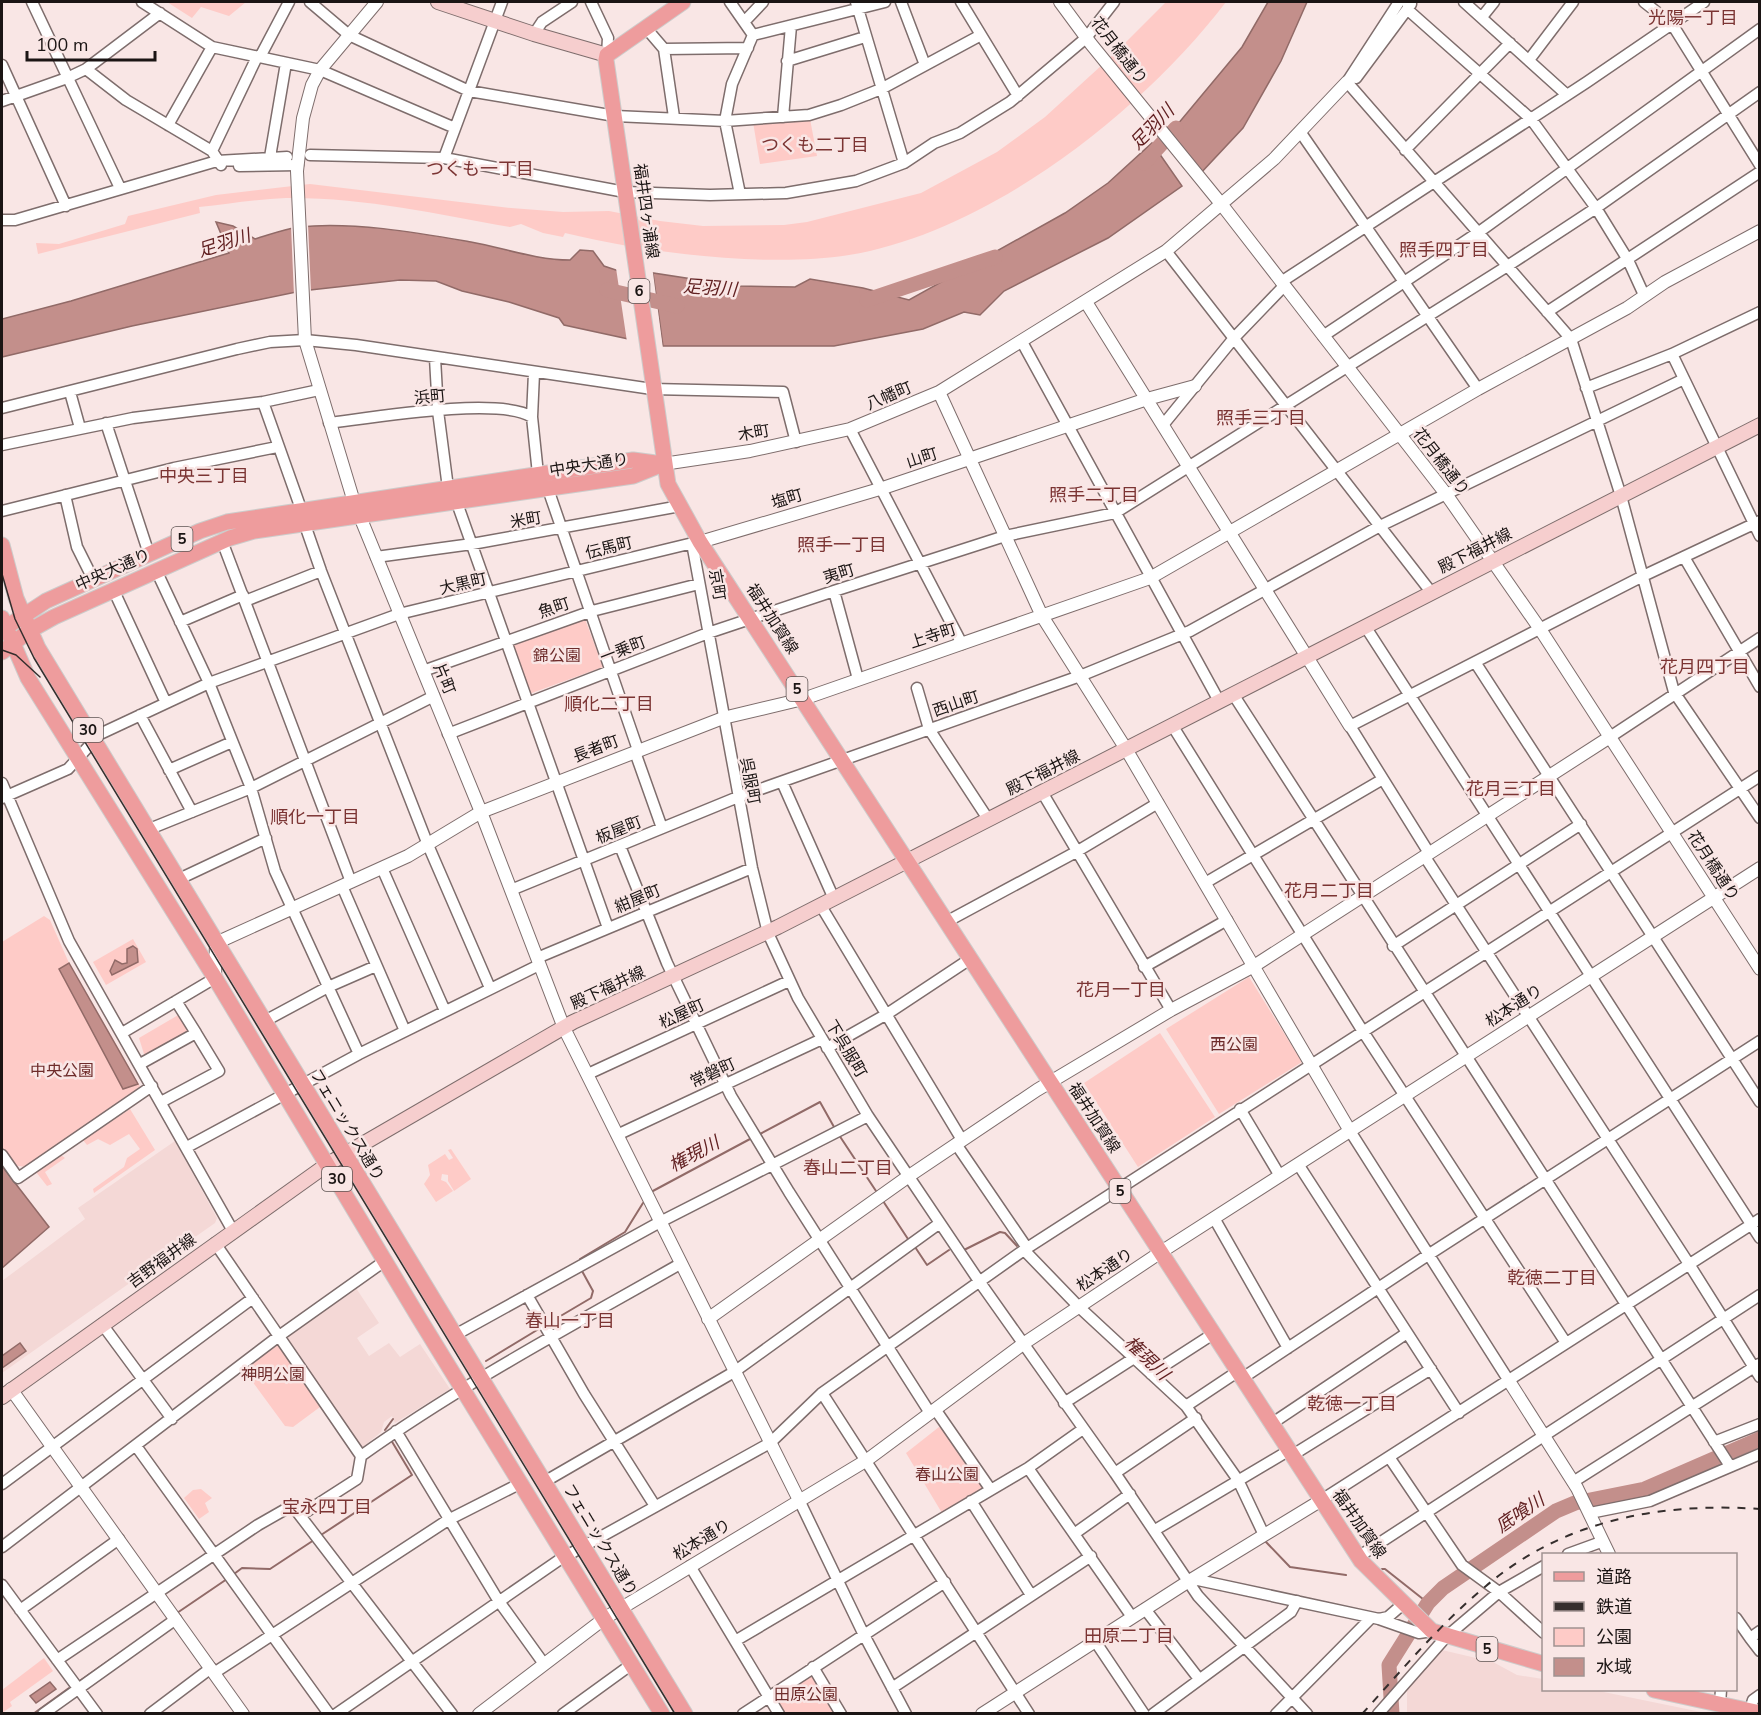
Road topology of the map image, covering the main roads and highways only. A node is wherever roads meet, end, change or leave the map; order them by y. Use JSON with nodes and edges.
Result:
{"nodes":[{"id":1,"x":438,"y":2,"type":"edge"},
{"id":2,"x":683,"y":2,"type":"edge"},
{"id":3,"x":607,"y":54,"type":"junction"},
{"id":4,"x":1760,"y":425,"type":"edge"},
{"id":5,"x":663,"y":464,"type":"junction"},
{"id":6,"x":696,"y":542,"type":"joint"},
{"id":7,"x":2,"y":545,"type":"edge"},
{"id":8,"x":22,"y":614,"type":"junction"},
{"id":9,"x":2,"y":626,"type":"edge"},
{"id":10,"x":29,"y":631,"type":"junction"},
{"id":11,"x":6,"y":649,"type":"edge"},
{"id":12,"x":2,"y":660,"type":"edge"},
{"id":13,"x":28,"y":678,"type":"junction"},
{"id":14,"x":907,"y":861,"type":"junction"},
{"id":15,"x":344,"y":1154,"type":"junction"},
{"id":16,"x":328,"y":1164,"type":"junction"},
{"id":17,"x":4,"y":1394,"type":"edge"},
{"id":18,"x":1542,"y":1663,"type":"edge"},
{"id":19,"x":1673,"y":1691,"type":"edge"},
{"id":20,"x":1720,"y":1696,"type":"edge"},
{"id":21,"x":1755,"y":1711,"type":"edge"},
{"id":22,"x":662,"y":1713,"type":"edge"},
{"id":23,"x":685,"y":1713,"type":"edge"}],
"edges":[{"from":1,"to":3,"type":"main road"},
{"from":2,"to":3,"type":"main road"},
{"from":3,"to":5,"type":"main road","name":"福井四ヶ浦線","number":"6"},
{"from":4,"to":14,"type":"main road","name":"殿下福井線"},
{"from":5,"to":6,"type":"main road","name":"京町","number":"5"},
{"from":5,"to":8,"type":"main road","name":"中央大通り","number":"5"},
{"from":5,"to":10,"type":"main road","name":"中央大通り","number":"5"},
{"from":6,"to":14,"type":"main road","name":"福井加賀線","number":"5"},
{"from":7,"to":8,"type":"main road","name":"フェニックス通り"},
{"from":8,"to":9,"type":"main road","name":"中央大通り"},
{"from":8,"to":10,"type":"main road","name":"フェニックス通り"},
{"from":9,"to":11,"type":"main road"},
{"from":10,"to":11,"type":"main road","name":"中央大通り","number":"5"},
{"from":10,"to":15,"type":"main road","name":"フェニックス通り","number":"30"},
{"from":11,"to":13,"type":"main road","number":"30"},
{"from":12,"to":13,"type":"main road"},
{"from":13,"to":16,"type":"main road","number":"30"},
{"from":14,"to":15,"type":"main road","name":"殿下福井線"},
{"from":14,"to":18,"type":"main road","name":"福井加賀線","number":"5"},
{"from":15,"to":16,"type":"main road","name":"吉野福井線"},
{"from":15,"to":23,"type":"main road","name":"フェニックス通り","number":"30"},
{"from":16,"to":17,"type":"main road","name":"吉野福井線"},
{"from":16,"to":22,"type":"main road","number":"30"},
{"from":19,"to":20,"type":"main road"},
{"from":20,"to":21,"type":"main road"}]}
